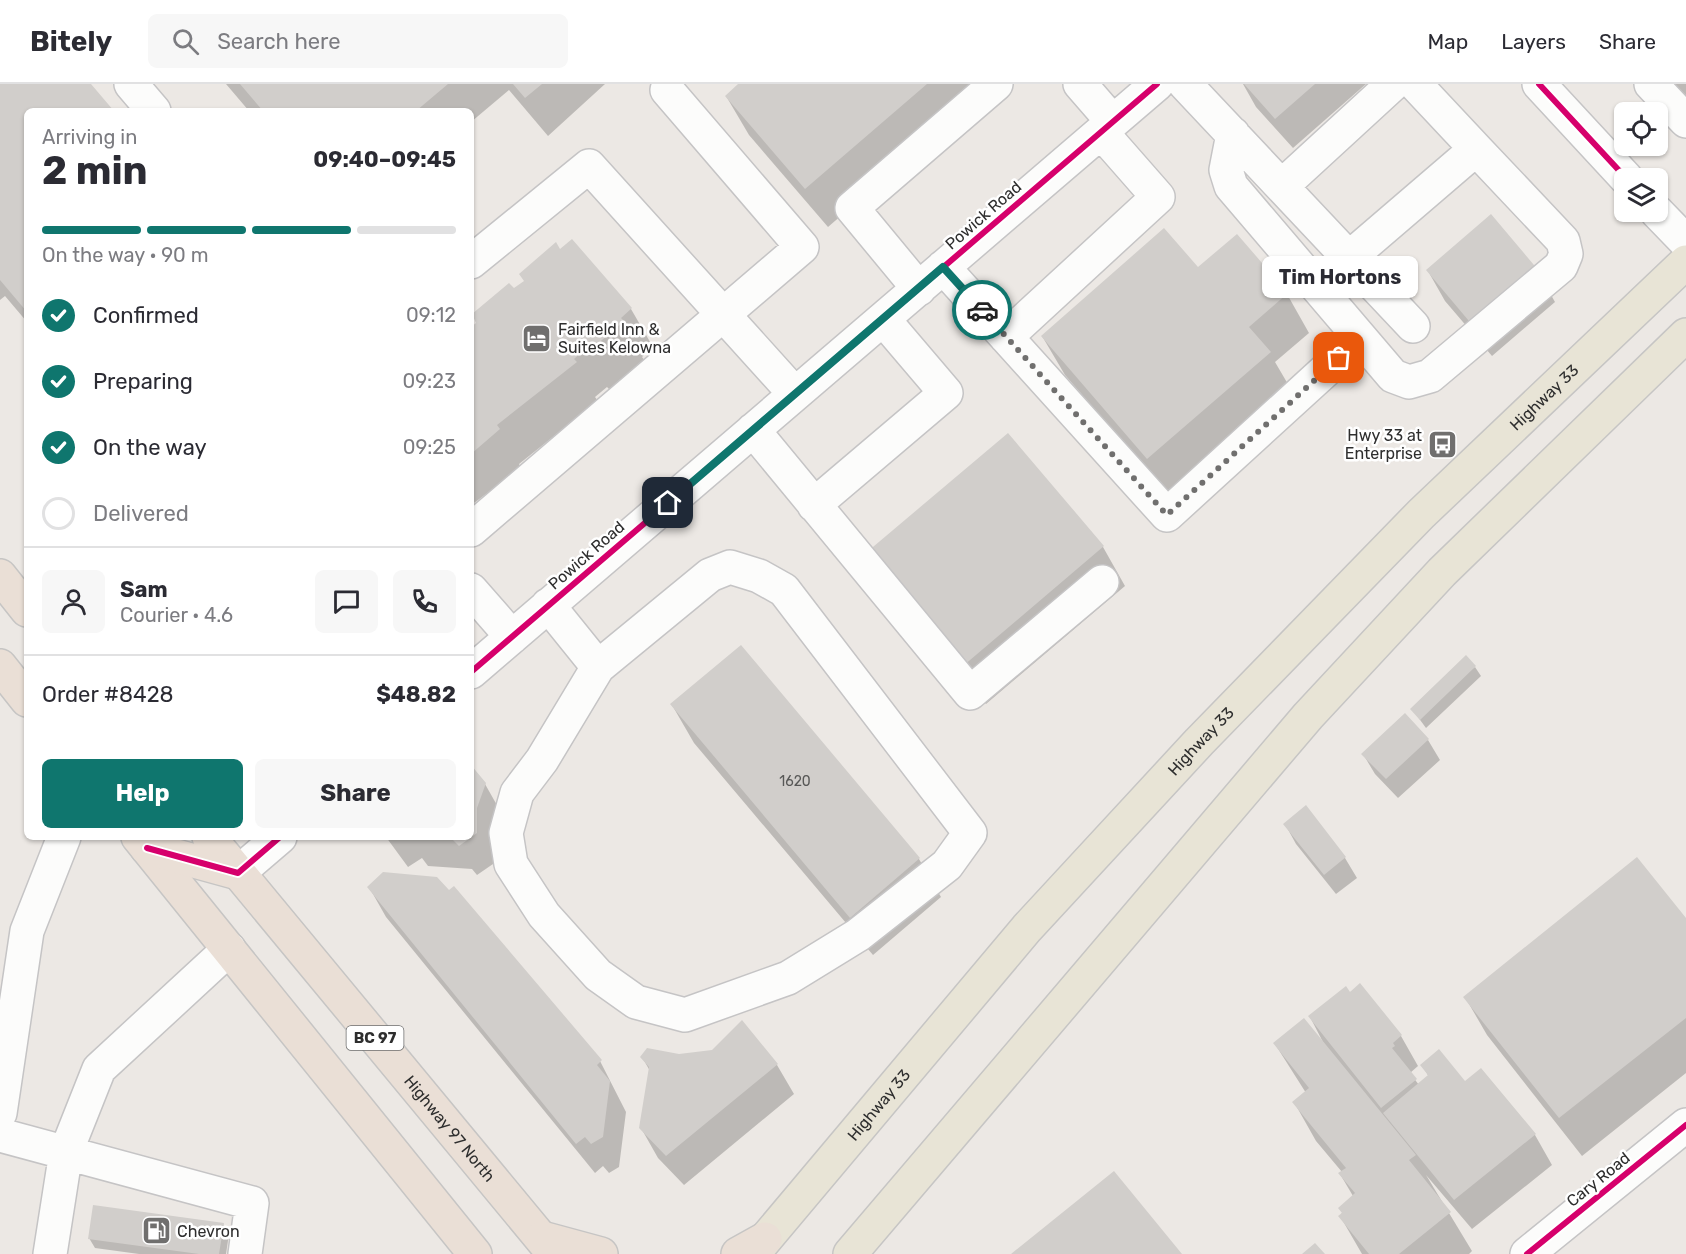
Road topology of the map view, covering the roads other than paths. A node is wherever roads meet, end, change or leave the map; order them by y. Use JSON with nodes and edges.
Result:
{"nodes":[{"id":1,"x":131,"y":84,"type":"edge"},
{"id":2,"x":996,"y":84,"type":"edge"},
{"id":3,"x":1080,"y":84,"type":"edge"},
{"id":4,"x":1157,"y":84,"type":"edge"},
{"id":5,"x":1185,"y":84,"type":"edge"},
{"id":6,"x":1393,"y":84,"type":"edge"},
{"id":7,"x":1414,"y":84,"type":"edge"},
{"id":8,"x":1539,"y":84,"type":"edge"},
{"id":9,"x":1652,"y":84,"type":"edge"},
{"id":10,"x":667,"y":90,"type":"dead end"},
{"id":11,"x":151,"y":108,"type":"edge"},
{"id":12,"x":1686,"y":121,"type":"edge"},
{"id":13,"x":1107,"y":127,"type":"junction"},
{"id":14,"x":1233,"y":134,"type":"junction"},
{"id":15,"x":1476,"y":149,"type":"junction"},
{"id":16,"x":1617,"y":168,"type":"edge"},
{"id":17,"x":1282,"y":186,"type":"junction"},
{"id":18,"x":1667,"y":222,"type":"edge"},
{"id":19,"x":1686,"y":242,"type":"edge"},
{"id":20,"x":1350,"y":258,"type":"junction"},
{"id":21,"x":474,"y":260,"type":"edge"},
{"id":22,"x":1686,"y":262,"type":"edge"},
{"id":23,"x":943,"y":267,"type":"junction"},
{"id":24,"x":919,"y":289,"type":"junction"},
{"id":25,"x":724,"y":315,"type":"junction"},
{"id":26,"x":883,"y":319,"type":"junction"},
{"id":27,"x":1413,"y":326,"type":"dead end"},
{"id":28,"x":1686,"y":335,"type":"edge"},
{"id":29,"x":1006,"y":336,"type":"junction"},
{"id":30,"x":1339,"y":358,"type":"dead end"},
{"id":31,"x":795,"y":394,"type":"junction"},
{"id":32,"x":753,"y":430,"type":"junction"},
{"id":33,"x":814,"y":505,"type":"junction"},
{"id":34,"x":474,"y":527,"type":"edge"},
{"id":35,"x":0,"y":576,"type":"edge"},
{"id":36,"x":1102,"y":582,"type":"dead end"},
{"id":37,"x":474,"y":593,"type":"edge"},
{"id":38,"x":548,"y":605,"type":"junction"},
{"id":39,"x":24,"y":606,"type":"edge"},
{"id":40,"x":512,"y":637,"type":"junction"},
{"id":41,"x":0,"y":666,"type":"edge"},
{"id":42,"x":598,"y":667,"type":"junction"},
{"id":43,"x":474,"y":669,"type":"edge"},
{"id":44,"x":24,"y":696,"type":"edge"},
{"id":45,"x":63,"y":840,"type":"edge"},
{"id":46,"x":211,"y":840,"type":"edge"},
{"id":47,"x":276,"y":840,"type":"edge"},
{"id":48,"x":142,"y":843,"type":"edge"},
{"id":49,"x":238,"y":873,"type":"junction"},
{"id":50,"x":228,"y":948,"type":"junction"},
{"id":51,"x":0,"y":1113,"type":"edge"},
{"id":52,"x":1686,"y":1125,"type":"edge"},
{"id":53,"x":0,"y":1135,"type":"edge"},
{"id":54,"x":66,"y":1152,"type":"junction"},
{"id":55,"x":410,"y":1174,"type":"junction"},
{"id":56,"x":1560,"y":1244,"type":"edge"},
{"id":57,"x":548,"y":1246,"type":"edge"},
{"id":58,"x":752,"y":1249,"type":"edge"},
{"id":59,"x":51,"y":1254,"type":"edge"},
{"id":60,"x":245,"y":1254,"type":"edge"},
{"id":61,"x":444,"y":1254,"type":"edge"},
{"id":62,"x":475,"y":1254,"type":"edge"},
{"id":63,"x":601,"y":1254,"type":"edge"},
{"id":64,"x":850,"y":1254,"type":"edge"},
{"id":65,"x":1527,"y":1254,"type":"edge"}],
"edges":[{"from":1,"to":11,"type":"street"},
{"from":2,"to":24,"type":"street"},
{"from":3,"to":13,"type":"street"},
{"from":4,"to":13,"type":"street","name":"Powick Road"},
{"from":5,"to":14,"type":"street"},
{"from":6,"to":17,"type":"street"},
{"from":7,"to":15,"type":"street"},
{"from":8,"to":16,"type":"street"},
{"from":9,"to":12,"type":"street"},
{"from":10,"to":25,"type":"street"},
{"from":13,"to":23,"type":"street","name":"Powick Road"},
{"from":13,"to":29,"type":"street"},
{"from":14,"to":15,"type":"street"},
{"from":14,"to":17,"type":"street"},
{"from":15,"to":20,"type":"street"},
{"from":17,"to":20,"type":"street"},
{"from":18,"to":19,"type":"street"},
{"from":20,"to":27,"type":"street"},
{"from":21,"to":25,"type":"street"},
{"from":22,"to":58,"type":"main road","name":"Highway 33"},
{"from":23,"to":24,"type":"street","name":"Powick Road"},
{"from":23,"to":29,"type":"street"},
{"from":24,"to":26,"type":"street","name":"Powick Road"},
{"from":25,"to":31,"type":"street"},
{"from":25,"to":34,"type":"street"},
{"from":26,"to":31,"type":"street","name":"Powick Road"},
{"from":26,"to":33,"type":"street"},
{"from":28,"to":64,"type":"main road"},
{"from":29,"to":30,"type":"street"},
{"from":31,"to":32,"type":"street","name":"Powick Road"},
{"from":32,"to":33,"type":"street"},
{"from":32,"to":38,"type":"street","name":"Powick Road"},
{"from":33,"to":36,"type":"street"},
{"from":35,"to":39,"type":"highway"},
{"from":37,"to":40,"type":"street"},
{"from":38,"to":40,"type":"street","name":"Powick Road"},
{"from":38,"to":42,"type":"street"},
{"from":40,"to":43,"type":"street","name":"Powick Road"},
{"from":41,"to":44,"type":"highway"},
{"from":42,"to":42,"type":"street"},
{"from":45,"to":51,"type":"street"},
{"from":46,"to":49,"type":"highway","name":"Highway 97 North","number":"BC 97"},
{"from":47,"to":49,"type":"street"},
{"from":48,"to":49,"type":"highway"},
{"from":48,"to":50,"type":"highway"},
{"from":49,"to":57,"type":"highway","name":"Highway 97 North","number":"BC 97"},
{"from":50,"to":54,"type":"street"},
{"from":50,"to":55,"type":"highway"},
{"from":52,"to":56,"type":"street","name":"Cary Road"},
{"from":53,"to":54,"type":"street"},
{"from":54,"to":59,"type":"street"},
{"from":54,"to":60,"type":"street"},
{"from":55,"to":61,"type":"highway"},
{"from":55,"to":62,"type":"highway"},
{"from":56,"to":65,"type":"street","name":"Cary Road"},
{"from":57,"to":63,"type":"highway"}]}
